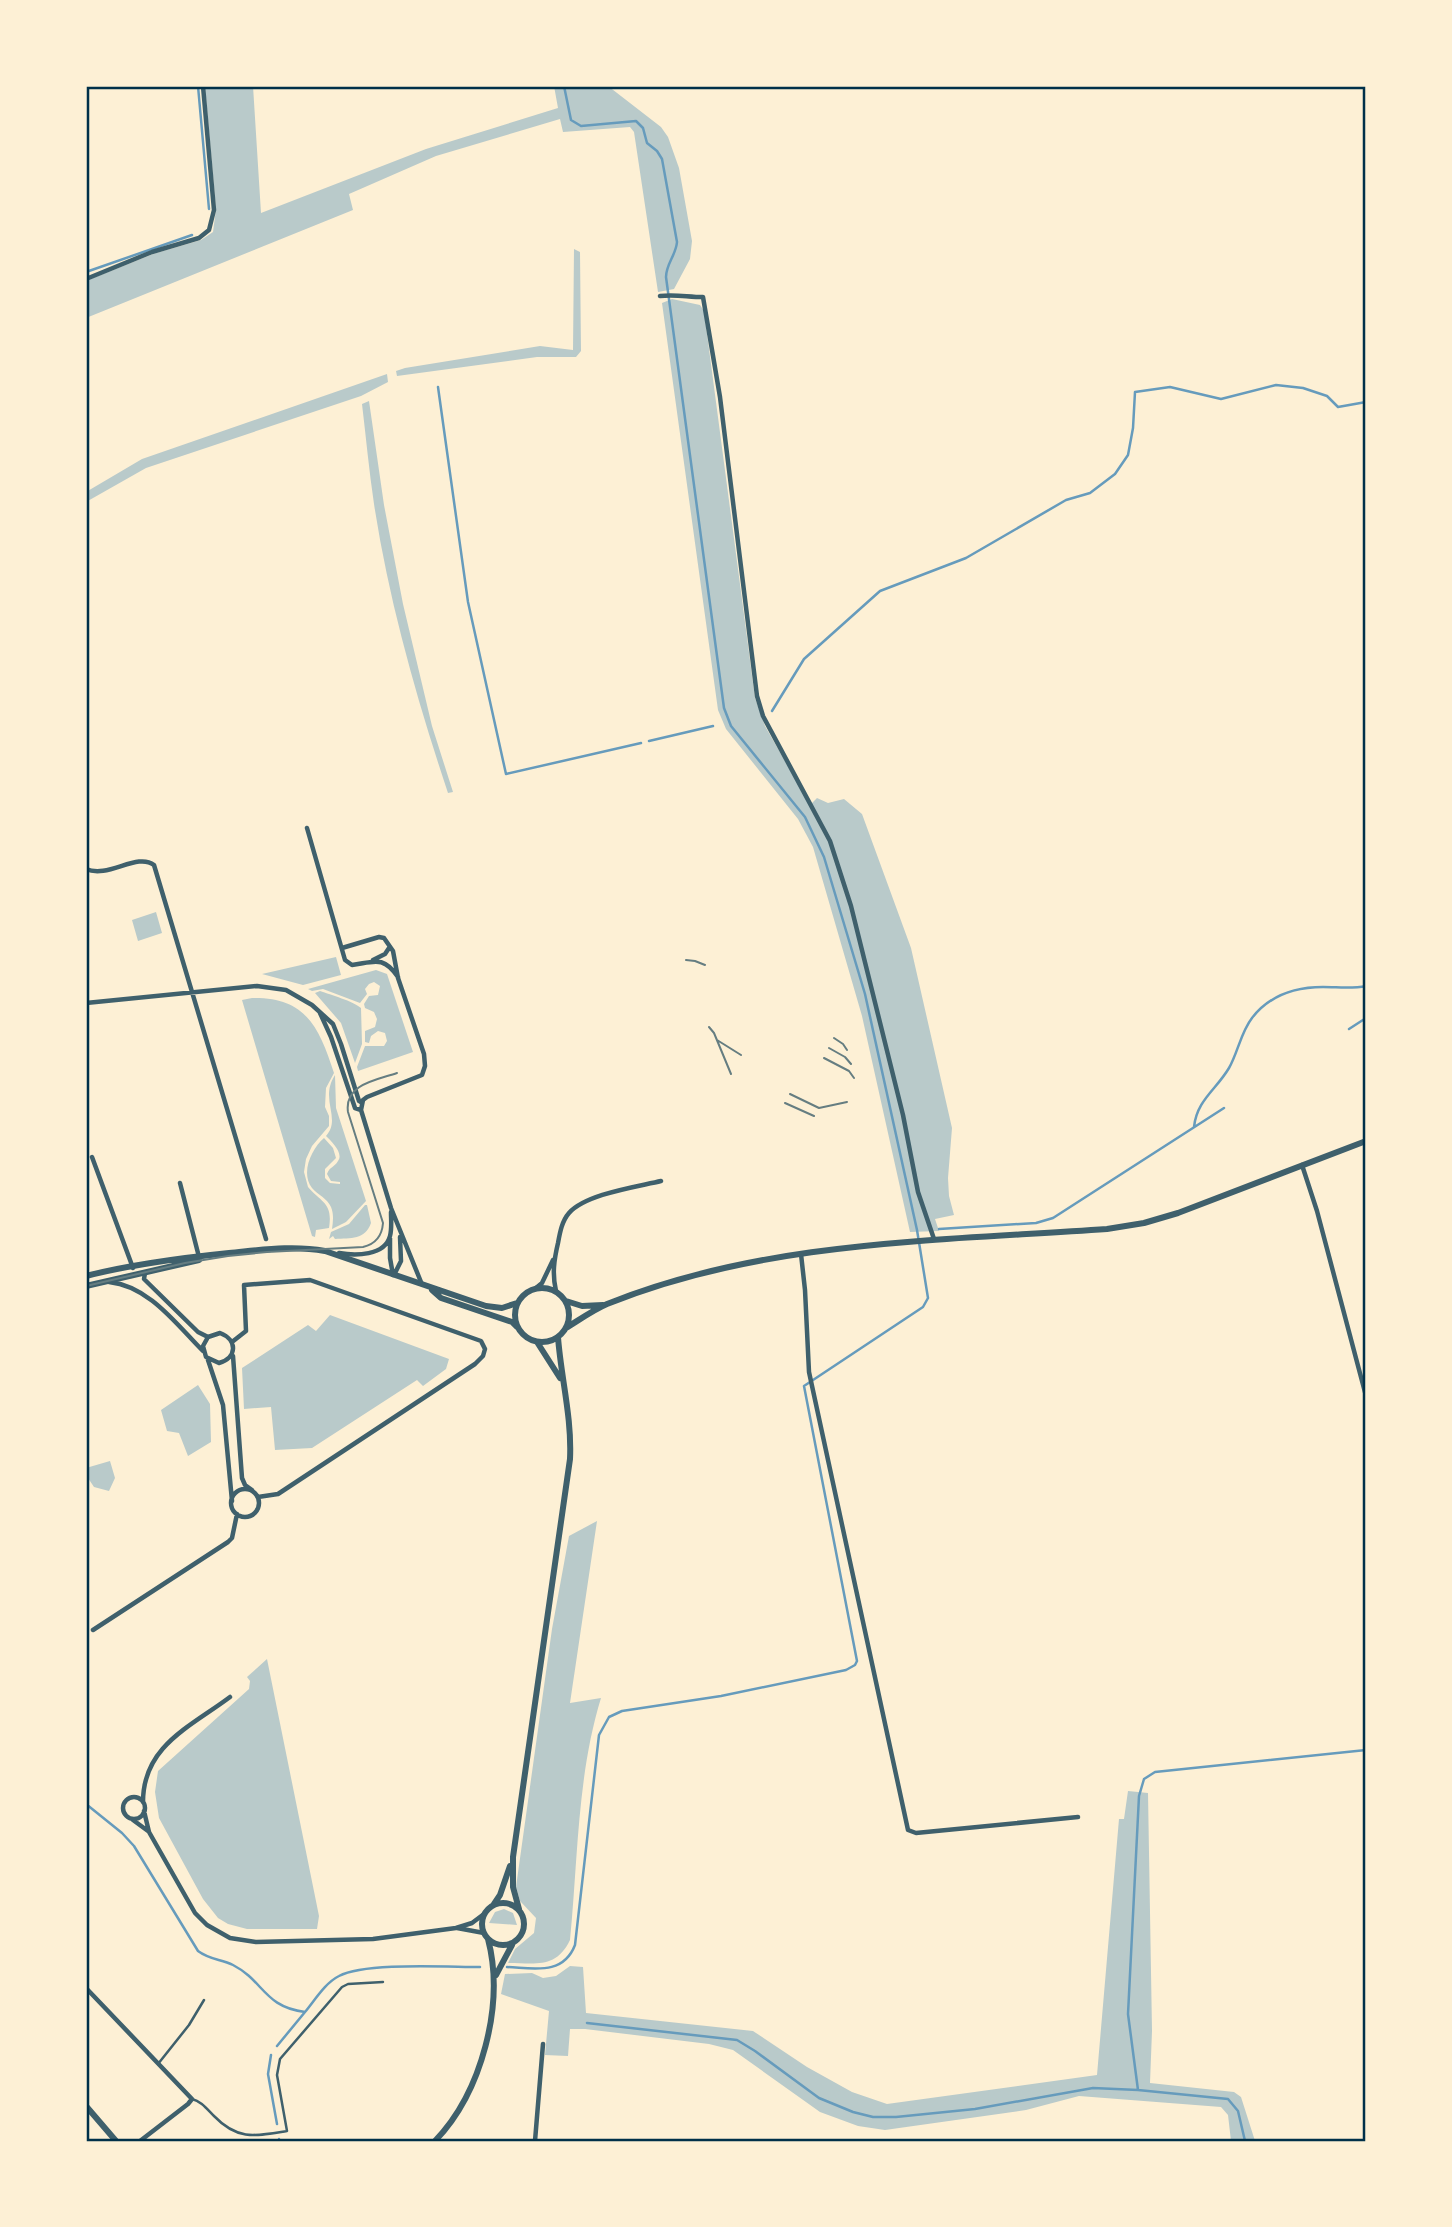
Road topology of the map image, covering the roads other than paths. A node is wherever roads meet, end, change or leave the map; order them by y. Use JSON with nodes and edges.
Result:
{"nodes":[{"id":1,"x":203,"y":86,"type":"edge"},
{"id":2,"x":86,"y":279,"type":"edge"},
{"id":3,"x":660,"y":296,"type":"dead end"},
{"id":4,"x":307,"y":828,"type":"dead end"},
{"id":5,"x":86,"y":869,"type":"edge"},
{"id":6,"x":342,"y":948,"type":"junction"},
{"id":7,"x":389,"y":948,"type":"junction"},
{"id":8,"x":372,"y":960,"type":"junction"},
{"id":9,"x":398,"y":978,"type":"junction"},
{"id":10,"x":191,"y":993,"type":"junction"},
{"id":11,"x":86,"y":1003,"type":"edge"},
{"id":12,"x":320,"y":1012,"type":"junction"},
{"id":13,"x":362,"y":1103,"type":"junction"},
{"id":14,"x":361,"y":1110,"type":"junction"},
{"id":15,"x":1366,"y":1141,"type":"edge"},
{"id":16,"x":92,"y":1157,"type":"dead end"},
{"id":17,"x":1302,"y":1165,"type":"junction"},
{"id":18,"x":661,"y":1181,"type":"dead end"},
{"id":19,"x":180,"y":1183,"type":"dead end"},
{"id":20,"x":391,"y":1208,"type":"junction"},
{"id":21,"x":398,"y":1226,"type":"junction"},
{"id":22,"x":390,"y":1234,"type":"junction"},
{"id":23,"x":266,"y":1238,"type":"dead end"},
{"id":24,"x":933,"y":1240,"type":"junction"},
{"id":25,"x":325,"y":1251,"type":"junction"},
{"id":26,"x":801,"y":1254,"type":"junction"},
{"id":27,"x":555,"y":1256,"type":"junction"},
{"id":28,"x":177,"y":1258,"type":"junction"},
{"id":29,"x":199,"y":1258,"type":"junction"},
{"id":30,"x":132,"y":1265,"type":"junction"},
{"id":31,"x":142,"y":1275,"type":"junction"},
{"id":32,"x":86,"y":1276,"type":"edge"},
{"id":33,"x":394,"y":1276,"type":"junction"},
{"id":34,"x":105,"y":1282,"type":"junction"},
{"id":35,"x":86,"y":1286,"type":"edge"},
{"id":36,"x":427,"y":1287,"type":"junction"},
{"id":37,"x":536,"y":1288,"type":"junction"},
{"id":38,"x":556,"y":1291,"type":"junction"},
{"id":39,"x":143,"y":1293,"type":"junction"},
{"id":40,"x":566,"y":1301,"type":"junction"},
{"id":41,"x":517,"y":1303,"type":"junction"},
{"id":42,"x":605,"y":1305,"type":"junction"},
{"id":43,"x":517,"y":1328,"type":"junction"},
{"id":44,"x":566,"y":1328,"type":"junction"},
{"id":45,"x":208,"y":1337,"type":"junction"},
{"id":46,"x":558,"y":1337,"type":"junction"},
{"id":47,"x":232,"y":1342,"type":"junction"},
{"id":48,"x":537,"y":1342,"type":"junction"},
{"id":49,"x":204,"y":1351,"type":"junction"},
{"id":50,"x":233,"y":1352,"type":"junction"},
{"id":51,"x":208,"y":1359,"type":"junction"},
{"id":52,"x":563,"y":1382,"type":"junction"},
{"id":53,"x":1366,"y":1396,"type":"edge"},
{"id":54,"x":252,"y":1490,"type":"junction"},
{"id":55,"x":258,"y":1497,"type":"junction"},
{"id":56,"x":232,"y":1501,"type":"junction"},
{"id":57,"x":237,"y":1514,"type":"junction"},
{"id":58,"x":93,"y":1630,"type":"dead end"},
{"id":59,"x":230,"y":1697,"type":"dead end"},
{"id":60,"x":143,"y":1784,"type":"junction"},
{"id":61,"x":132,"y":1797,"type":"junction"},
{"id":62,"x":143,"y":1802,"type":"junction"},
{"id":63,"x":144,"y":1811,"type":"junction"},
{"id":64,"x":1078,"y":1817,"type":"dead end"},
{"id":65,"x":131,"y":1819,"type":"junction"},
{"id":66,"x":149,"y":1832,"type":"junction"},
{"id":67,"x":513,"y":1857,"type":"junction"},
{"id":68,"x":493,"y":1905,"type":"junction"},
{"id":69,"x":519,"y":1909,"type":"junction"},
{"id":70,"x":484,"y":1914,"type":"junction"},
{"id":71,"x":456,"y":1928,"type":"junction"},
{"id":72,"x":486,"y":1936,"type":"junction"},
{"id":73,"x":515,"y":1942,"type":"junction"},
{"id":74,"x":495,"y":1977,"type":"junction"},
{"id":75,"x":383,"y":1982,"type":"dead end"},
{"id":76,"x":86,"y":1987,"type":"edge"},
{"id":77,"x":205,"y":2000,"type":"dead end"},
{"id":78,"x":543,"y":2044,"type":"dead end"},
{"id":79,"x":158,"y":2064,"type":"junction"},
{"id":80,"x":192,"y":2099,"type":"junction"},
{"id":81,"x":86,"y":2106,"type":"edge"},
{"id":82,"x":116,"y":2141,"type":"edge"},
{"id":83,"x":140,"y":2141,"type":"edge"},
{"id":84,"x":435,"y":2141,"type":"edge"},
{"id":85,"x":535,"y":2141,"type":"edge"}],
"edges":[{"from":1,"to":2,"type":"street"},
{"from":3,"to":24,"type":"street"},
{"from":4,"to":6,"type":"street"},
{"from":5,"to":10,"type":"street"},
{"from":6,"to":7,"type":"street"},
{"from":6,"to":8,"type":"street"},
{"from":7,"to":8,"type":"street"},
{"from":7,"to":9,"type":"street"},
{"from":8,"to":9,"type":"street"},
{"from":9,"to":13,"type":"street"},
{"from":10,"to":11,"type":"street"},
{"from":10,"to":12,"type":"street"},
{"from":10,"to":23,"type":"street"},
{"from":12,"to":13,"type":"street"},
{"from":12,"to":14,"type":"street"},
{"from":13,"to":14,"type":"street"},
{"from":14,"to":20,"type":"street"},
{"from":15,"to":17,"type":"street"},
{"from":16,"to":30,"type":"street"},
{"from":17,"to":24,"type":"street"},
{"from":17,"to":53,"type":"street"},
{"from":18,"to":27,"type":"street"},
{"from":19,"to":29,"type":"street"},
{"from":20,"to":21,"type":"street"},
{"from":20,"to":22,"type":"street"},
{"from":21,"to":33,"type":"street"},
{"from":21,"to":36,"type":"street"},
{"from":22,"to":25,"type":"street"},
{"from":22,"to":33,"type":"street"},
{"from":24,"to":26,"type":"street"},
{"from":25,"to":29,"type":"street"},
{"from":25,"to":33,"type":"street"},
{"from":26,"to":42,"type":"street"},
{"from":26,"to":64,"type":"street"},
{"from":27,"to":37,"type":"street"},
{"from":27,"to":38,"type":"street"},
{"from":28,"to":29,"type":"street"},
{"from":28,"to":30,"type":"street"},
{"from":28,"to":31,"type":"street"},
{"from":29,"to":31,"type":"street"},
{"from":30,"to":31,"type":"street"},
{"from":30,"to":32,"type":"street"},
{"from":31,"to":34,"type":"street"},
{"from":31,"to":39,"type":"street"},
{"from":31,"to":45,"type":"street"},
{"from":33,"to":36,"type":"street"},
{"from":34,"to":35,"type":"street"},
{"from":34,"to":39,"type":"street"},
{"from":36,"to":41,"type":"street"},
{"from":36,"to":43,"type":"street"},
{"from":37,"to":38,"type":"street"},
{"from":37,"to":41,"type":"street"},
{"from":38,"to":40,"type":"street"},
{"from":39,"to":49,"type":"street"},
{"from":40,"to":42,"type":"street"},
{"from":40,"to":44,"type":"street"},
{"from":41,"to":43,"type":"street"},
{"from":42,"to":44,"type":"street"},
{"from":43,"to":48,"type":"street"},
{"from":44,"to":46,"type":"street"},
{"from":45,"to":47,"type":"street"},
{"from":45,"to":49,"type":"street"},
{"from":46,"to":48,"type":"street"},
{"from":46,"to":52,"type":"street"},
{"from":47,"to":50,"type":"street"},
{"from":47,"to":55,"type":"street"},
{"from":48,"to":52,"type":"street"},
{"from":49,"to":51,"type":"street"},
{"from":50,"to":51,"type":"street"},
{"from":50,"to":54,"type":"street"},
{"from":51,"to":56,"type":"street"},
{"from":52,"to":67,"type":"street"},
{"from":54,"to":55,"type":"street"},
{"from":54,"to":56,"type":"street"},
{"from":55,"to":57,"type":"street"},
{"from":56,"to":57,"type":"street"},
{"from":57,"to":58,"type":"street"},
{"from":59,"to":60,"type":"street"},
{"from":60,"to":61,"type":"street"},
{"from":60,"to":62,"type":"street"},
{"from":61,"to":62,"type":"street"},
{"from":61,"to":65,"type":"street"},
{"from":62,"to":63,"type":"street"},
{"from":63,"to":65,"type":"street"},
{"from":63,"to":66,"type":"street"},
{"from":65,"to":66,"type":"street"},
{"from":66,"to":71,"type":"street"},
{"from":67,"to":68,"type":"street"},
{"from":67,"to":69,"type":"street"},
{"from":68,"to":69,"type":"street"},
{"from":68,"to":70,"type":"street"},
{"from":69,"to":73,"type":"street"},
{"from":70,"to":71,"type":"street"},
{"from":70,"to":72,"type":"street"},
{"from":71,"to":72,"type":"street"},
{"from":72,"to":73,"type":"street"},
{"from":72,"to":74,"type":"street"},
{"from":73,"to":74,"type":"street"},
{"from":74,"to":84,"type":"street"},
{"from":75,"to":80,"type":"lane"},
{"from":76,"to":79,"type":"street"},
{"from":77,"to":79,"type":"lane"},
{"from":78,"to":85,"type":"street"},
{"from":79,"to":80,"type":"street"},
{"from":80,"to":83,"type":"street"},
{"from":81,"to":82,"type":"street"}]}
